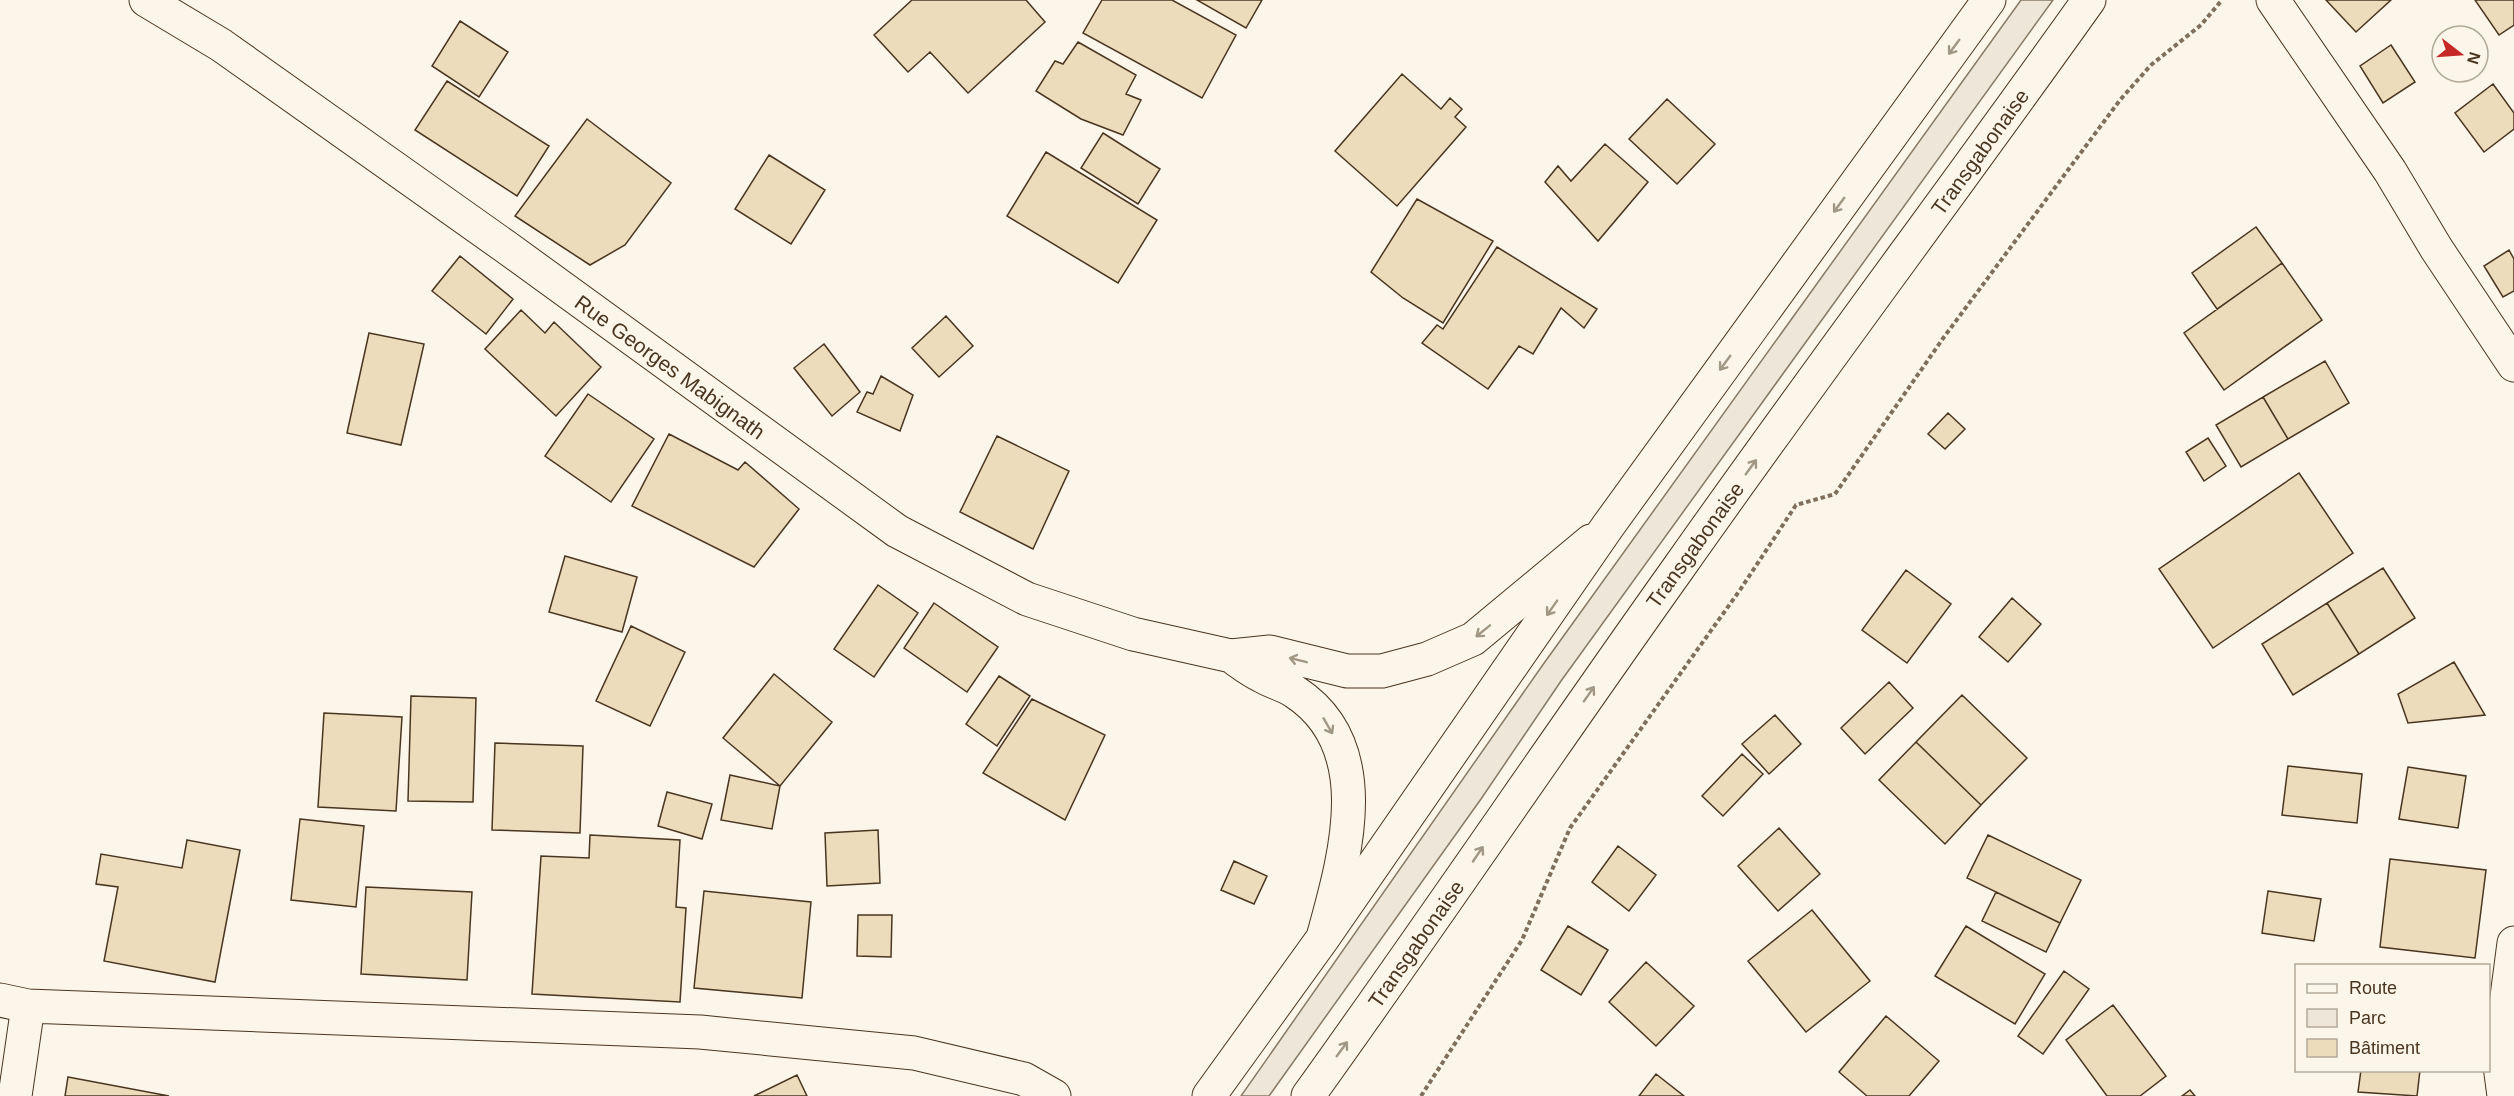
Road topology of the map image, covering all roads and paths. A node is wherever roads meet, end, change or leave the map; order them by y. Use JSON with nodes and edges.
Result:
{"nodes":[{"id":1,"x":146,"y":0,"type":"edge"},
{"id":2,"x":1989,"y":0,"type":"edge"},
{"id":3,"x":2089,"y":0,"type":"edge"},
{"id":4,"x":2222,"y":0,"type":"edge"},
{"id":5,"x":2273,"y":0,"type":"edge"},
{"id":6,"x":2514,"y":365,"type":"edge"},
{"id":7,"x":1608,"y":526,"type":"junction"},
{"id":8,"x":1231,"y":656,"type":"junction"},
{"id":9,"x":1323,"y":938,"type":"junction"},
{"id":10,"x":2514,"y":943,"type":"edge"},
{"id":11,"x":14,"y":1003,"type":"edge"},
{"id":12,"x":15,"y":1096,"type":"edge"},
{"id":13,"x":1054,"y":1096,"type":"edge"},
{"id":14,"x":1209,"y":1096,"type":"edge"},
{"id":15,"x":1308,"y":1096,"type":"edge"},
{"id":16,"x":1421,"y":1096,"type":"edge"},
{"id":17,"x":2504,"y":1096,"type":"edge"}],
"edges":[{"from":1,"to":8,"type":"main road","name":"Rue Georges Mabignath"},
{"from":2,"to":7,"type":"main road","one_way":true},
{"from":15,"to":3,"type":"main road","name":"Transgabonaise","one_way":true},
{"from":4,"to":16,"type":"path"},
{"from":5,"to":6,"type":"main road"},
{"from":7,"to":8,"type":"main road","one_way":true},
{"from":7,"to":9,"type":"main road","one_way":true},
{"from":8,"to":9,"type":"main road","one_way":true},
{"from":9,"to":14,"type":"main road"},
{"from":10,"to":17,"type":"main road"},
{"from":11,"to":12,"type":"main road"},
{"from":11,"to":13,"type":"main road"}]}
